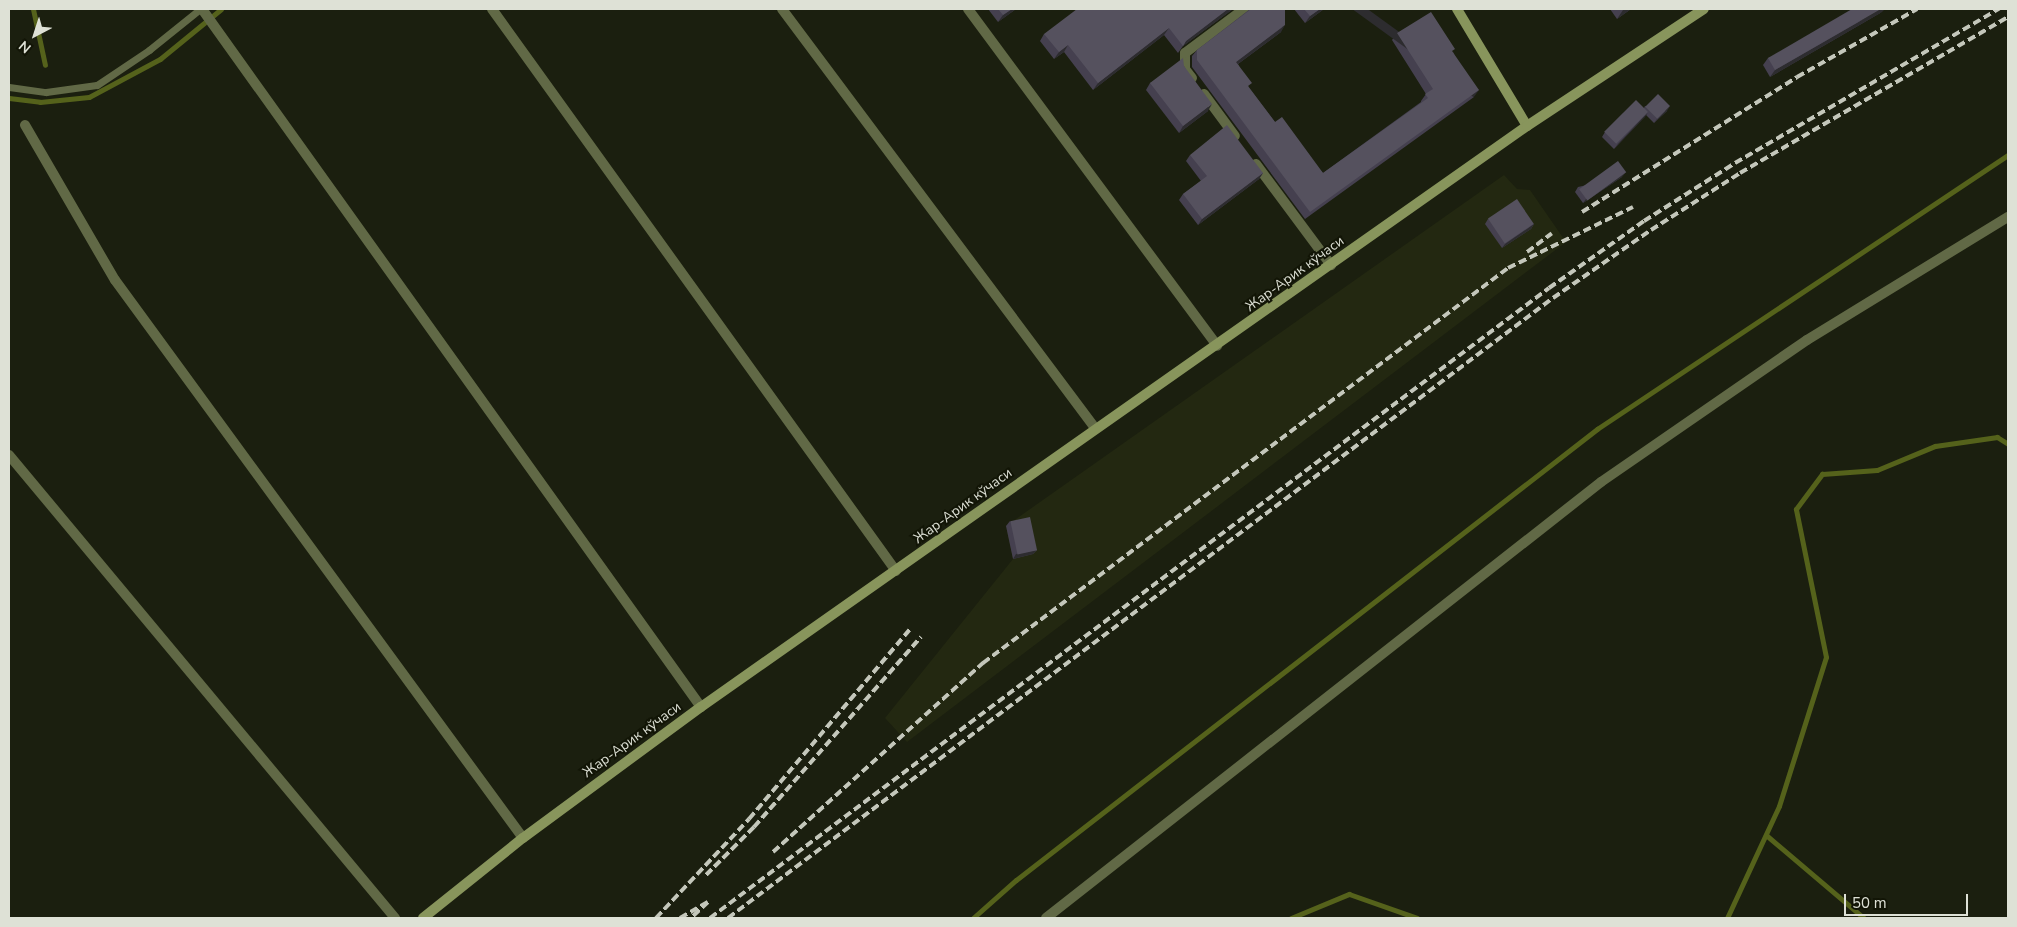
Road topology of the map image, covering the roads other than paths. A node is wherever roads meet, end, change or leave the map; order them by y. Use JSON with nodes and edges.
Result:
{"nodes":[{"id":1,"x":201,"y":9,"type":"edge"},
{"id":2,"x":492,"y":9,"type":"edge"},
{"id":3,"x":782,"y":9,"type":"edge"},
{"id":4,"x":968,"y":9,"type":"edge"},
{"id":5,"x":1244,"y":9,"type":"edge"},
{"id":6,"x":1458,"y":9,"type":"edge"},
{"id":7,"x":1704,"y":9,"type":"edge"},
{"id":8,"x":9,"y":87,"type":"edge"},
{"id":9,"x":26,"y":125,"type":"dead end"},
{"id":10,"x":1526,"y":126,"type":"junction"},
{"id":11,"x":2008,"y":217,"type":"edge"},
{"id":12,"x":1330,"y":265,"type":"junction"},
{"id":13,"x":1217,"y":346,"type":"junction"},
{"id":14,"x":1095,"y":428,"type":"junction"},
{"id":15,"x":9,"y":455,"type":"edge"},
{"id":16,"x":896,"y":571,"type":"junction"},
{"id":17,"x":701,"y":707,"type":"junction"},
{"id":18,"x":522,"y":838,"type":"junction"},
{"id":19,"x":396,"y":918,"type":"edge"},
{"id":20,"x":423,"y":918,"type":"edge"},
{"id":21,"x":1046,"y":918,"type":"edge"}],
"edges":[{"from":1,"to":8,"type":"lane"},
{"from":1,"to":17,"type":"street"},
{"from":2,"to":16,"type":"street"},
{"from":3,"to":14,"type":"street"},
{"from":4,"to":13,"type":"street"},
{"from":5,"to":12,"type":"street"},
{"from":6,"to":10,"type":"main road"},
{"from":7,"to":10,"type":"main road","name":"Жар-Арик кўчаси"},
{"from":9,"to":18,"type":"street"},
{"from":10,"to":12,"type":"main road","name":"Жар-Арик кўчаси"},
{"from":11,"to":21,"type":"street"},
{"from":12,"to":13,"type":"main road","name":"Жар-Арик кўчаси"},
{"from":13,"to":14,"type":"main road","name":"Жар-Арик кўчаси"},
{"from":14,"to":16,"type":"main road","name":"Жар-Арик кўчаси"},
{"from":15,"to":19,"type":"street"},
{"from":16,"to":17,"type":"main road","name":"Жар-Арик кўчаси"},
{"from":17,"to":18,"type":"main road","name":"Жар-Арик кўчаси"},
{"from":18,"to":20,"type":"main road","name":"Жар-Арик кўчаси"}]}
